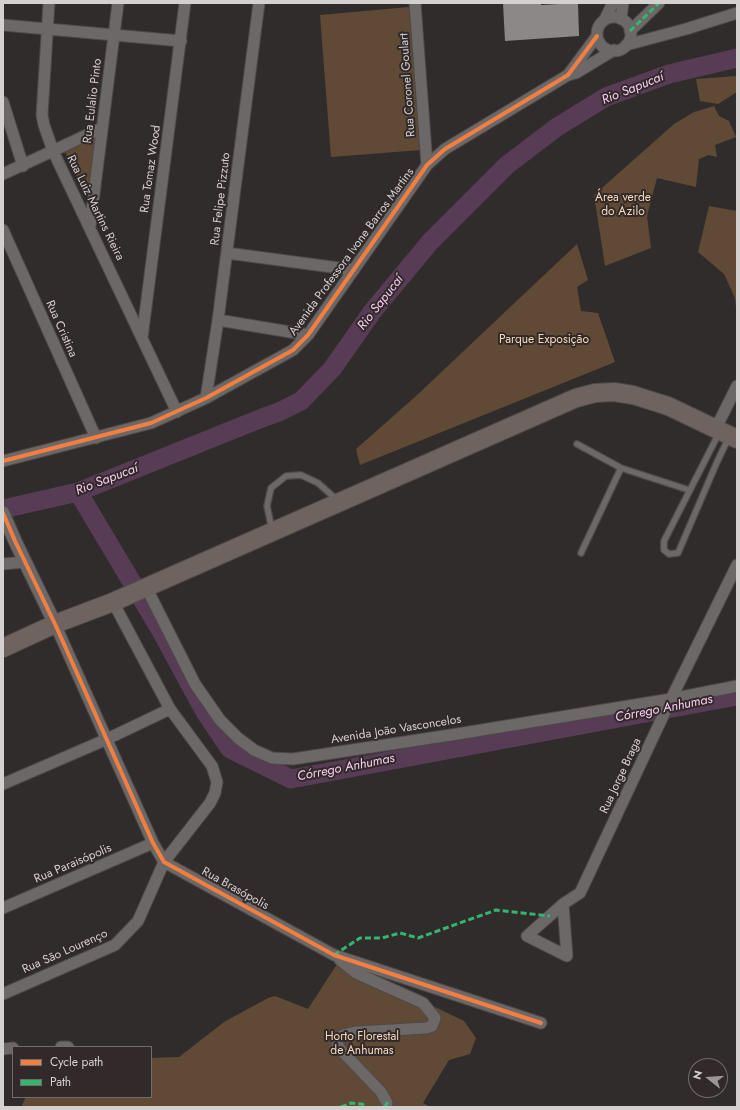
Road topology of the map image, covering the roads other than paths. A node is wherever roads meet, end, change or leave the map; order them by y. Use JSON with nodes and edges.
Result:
{"nodes":[{"id":1,"x":49,"y":3,"type":"edge"},
{"id":2,"x":118,"y":3,"type":"edge"},
{"id":3,"x":185,"y":3,"type":"edge"},
{"id":4,"x":259,"y":3,"type":"edge"},
{"id":5,"x":415,"y":3,"type":"edge"},
{"id":6,"x":613,"y":3,"type":"edge"},
{"id":7,"x":623,"y":3,"type":"edge"},
{"id":8,"x":659,"y":3,"type":"edge"},
{"id":9,"x":737,"y":13,"type":"edge"},
{"id":10,"x":605,"y":19,"type":"junction"},
{"id":11,"x":621,"y":19,"type":"junction"},
{"id":12,"x":3,"y":25,"type":"edge"},
{"id":13,"x":48,"y":29,"type":"junction"},
{"id":14,"x":630,"y":31,"type":"junction"},
{"id":15,"x":114,"y":34,"type":"junction"},
{"id":16,"x":597,"y":36,"type":"junction"},
{"id":17,"x":181,"y":41,"type":"junction"},
{"id":18,"x":626,"y":45,"type":"junction"},
{"id":19,"x":614,"y":50,"type":"junction"},
{"id":20,"x":568,"y":75,"type":"junction"},
{"id":21,"x":3,"y":102,"type":"edge"},
{"id":22,"x":102,"y":128,"type":"junction"},
{"id":23,"x":53,"y":151,"type":"junction"},
{"id":24,"x":427,"y":165,"type":"junction"},
{"id":25,"x":23,"y":166,"type":"junction"},
{"id":26,"x":3,"y":174,"type":"edge"},
{"id":27,"x":90,"y":226,"type":"junction"},
{"id":28,"x":3,"y":230,"type":"edge"},
{"id":29,"x":227,"y":253,"type":"junction"},
{"id":30,"x":354,"y":270,"type":"junction"},
{"id":31,"x":218,"y":320,"type":"junction"},
{"id":32,"x":308,"y":335,"type":"junction"},
{"id":33,"x":142,"y":339,"type":"junction"},
{"id":34,"x":737,"y":386,"type":"edge"},
{"id":35,"x":206,"y":398,"type":"junction"},
{"id":36,"x":177,"y":412,"type":"junction"},
{"id":37,"x":726,"y":433,"type":"edge"},
{"id":38,"x":96,"y":438,"type":"junction"},
{"id":39,"x":577,"y":444,"type":"dead end"},
{"id":40,"x":3,"y":461,"type":"edge"},
{"id":41,"x":620,"y":468,"type":"junction"},
{"id":42,"x":689,"y":490,"type":"junction"},
{"id":43,"x":339,"y":502,"type":"junction"},
{"id":44,"x":3,"y":513,"type":"edge"},
{"id":45,"x":272,"y":531,"type":"junction"},
{"id":46,"x":581,"y":553,"type":"dead end"},
{"id":47,"x":25,"y":562,"type":"junction"},
{"id":48,"x":3,"y":564,"type":"edge"},
{"id":49,"x":737,"y":565,"type":"edge"},
{"id":50,"x":143,"y":588,"type":"junction"},
{"id":51,"x":117,"y":600,"type":"junction"},
{"id":52,"x":55,"y":624,"type":"junction"},
{"id":53,"x":3,"y":648,"type":"edge"},
{"id":54,"x":737,"y":686,"type":"edge"},
{"id":55,"x":670,"y":701,"type":"junction"},
{"id":56,"x":170,"y":709,"type":"junction"},
{"id":57,"x":105,"y":740,"type":"junction"},
{"id":58,"x":3,"y":784,"type":"edge"},
{"id":59,"x":153,"y":843,"type":"junction"},
{"id":60,"x":164,"y":862,"type":"junction"},
{"id":61,"x":563,"y":904,"type":"junction"},
{"id":62,"x":3,"y":908,"type":"edge"},
{"id":63,"x":334,"y":955,"type":"junction"},
{"id":64,"x":3,"y":994,"type":"edge"},
{"id":65,"x":541,"y":1023,"type":"dead end"},
{"id":66,"x":387,"y":1103,"type":"dead end"}],
"edges":[{"from":1,"to":13,"type":"street","name":"Rua Luiz Martins Rieira"},
{"from":2,"to":15,"type":"street","name":"Rua Eulalio Pinto"},
{"from":3,"to":17,"type":"street","name":"Rua Tomaz Wood"},
{"from":4,"to":29,"type":"street","name":"Rua Felipe Pizzuto"},
{"from":5,"to":24,"type":"street","name":"Rua Coronel Goulart"},
{"from":6,"to":10,"type":"street"},
{"from":7,"to":11,"type":"street"},
{"from":8,"to":14,"type":"street"},
{"from":9,"to":18,"type":"street"},
{"from":10,"to":11,"type":"street"},
{"from":10,"to":16,"type":"street"},
{"from":11,"to":14,"type":"street"},
{"from":12,"to":13,"type":"street"},
{"from":13,"to":15,"type":"street"},
{"from":13,"to":23,"type":"street","name":"Rua Luiz Martins Rieira"},
{"from":14,"to":18,"type":"street"},
{"from":15,"to":17,"type":"street"},
{"from":15,"to":22,"type":"street","name":"Rua Eulalio Pinto"},
{"from":16,"to":19,"type":"street"},
{"from":16,"to":20,"type":"street","name":"Avenida Professora Ivone Barros Martins"},
{"from":17,"to":33,"type":"street","name":"Rua Tomaz Wood"},
{"from":18,"to":19,"type":"street"},
{"from":19,"to":20,"type":"street","name":"Avenida Professora Ivone Barros Martins"},
{"from":20,"to":24,"type":"street","name":"Avenida Professora Ivone Barros Martins"},
{"from":21,"to":25,"type":"street"},
{"from":22,"to":23,"type":"street"},
{"from":22,"to":27,"type":"street","name":"Rua Eulalio Pinto"},
{"from":23,"to":25,"type":"street"},
{"from":23,"to":27,"type":"street","name":"Rua Luiz Martins Rieira"},
{"from":24,"to":30,"type":"street","name":"Avenida Professora Ivone Barros Martins"},
{"from":25,"to":26,"type":"street"},
{"from":27,"to":33,"type":"street","name":"Rua Luiz Martins Rieira"},
{"from":28,"to":38,"type":"street","name":"Rua Cristina"},
{"from":29,"to":30,"type":"street"},
{"from":29,"to":31,"type":"street","name":"Rua Felipe Pizzuto"},
{"from":30,"to":32,"type":"street","name":"Avenida Professora Ivone Barros Martins"},
{"from":31,"to":32,"type":"street"},
{"from":31,"to":35,"type":"street","name":"Rua Felipe Pizzuto"},
{"from":32,"to":35,"type":"street","name":"Avenida Professora Ivone Barros Martins"},
{"from":33,"to":36,"type":"street","name":"Rua Luiz Martins Rieira"},
{"from":34,"to":37,"type":"street"},
{"from":35,"to":36,"type":"street","name":"Avenida Professora Ivone Barros Martins"},
{"from":36,"to":38,"type":"street","name":"Avenida Professora Ivone Barros Martins"},
{"from":37,"to":42,"type":"lane"},
{"from":37,"to":42,"type":"lane"},
{"from":37,"to":43,"type":"highway"},
{"from":38,"to":40,"type":"street","name":"Avenida Professora Ivone Barros Martins"},
{"from":39,"to":41,"type":"lane"},
{"from":41,"to":42,"type":"lane"},
{"from":41,"to":46,"type":"lane"},
{"from":43,"to":45,"type":"highway"},
{"from":43,"to":45,"type":"lane"},
{"from":44,"to":47,"type":"street"},
{"from":45,"to":50,"type":"highway"},
{"from":47,"to":48,"type":"street"},
{"from":47,"to":52,"type":"street"},
{"from":49,"to":55,"type":"street","name":"Rua Jorge Braga"},
{"from":50,"to":51,"type":"highway"},
{"from":50,"to":55,"type":"street","name":"Avenida João Vasconcelos"},
{"from":51,"to":52,"type":"highway"},
{"from":51,"to":56,"type":"street","name":"Rua São Lourenço"},
{"from":52,"to":53,"type":"highway"},
{"from":52,"to":57,"type":"street"},
{"from":54,"to":55,"type":"street","name":"Avenida João Vasconcelos"},
{"from":55,"to":61,"type":"street","name":"Rua Jorge Braga"},
{"from":56,"to":57,"type":"street"},
{"from":56,"to":60,"type":"street","name":"Rua São Lourenço"},
{"from":57,"to":58,"type":"street"},
{"from":57,"to":59,"type":"street"},
{"from":59,"to":60,"type":"street"},
{"from":59,"to":62,"type":"street","name":"Rua Paraisópolis"},
{"from":60,"to":63,"type":"street","name":"Rua Brasópolis"},
{"from":60,"to":64,"type":"street","name":"Rua São Lourenço"},
{"from":61,"to":61,"type":"street","name":"Rua Jorge Braga"},
{"from":63,"to":65,"type":"street","name":"Rua Brasópolis"},
{"from":63,"to":66,"type":"street"}]}
